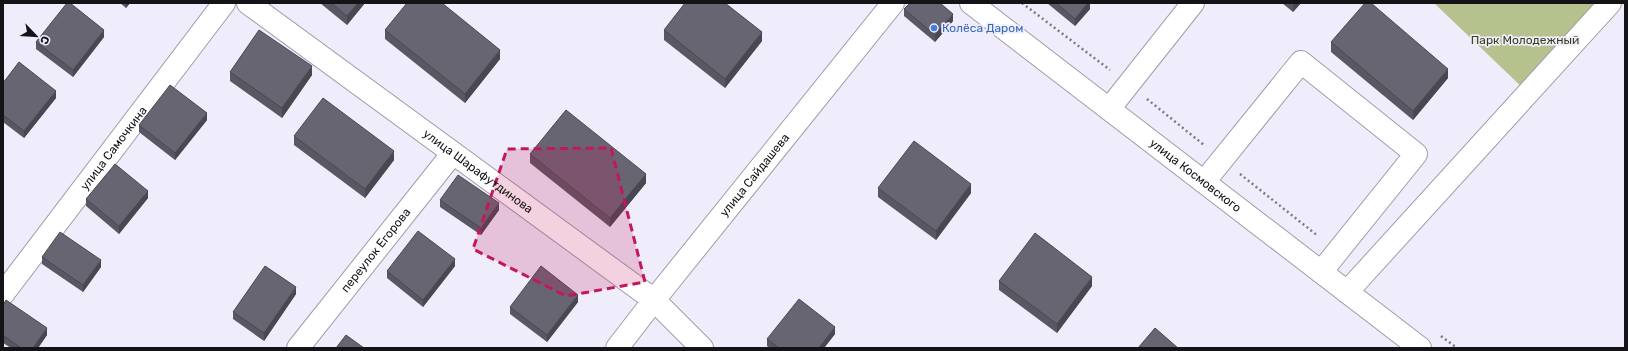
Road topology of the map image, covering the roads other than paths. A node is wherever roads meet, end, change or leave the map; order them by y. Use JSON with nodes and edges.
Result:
{"nodes":[{"id":1,"x":224,"y":3,"type":"edge"},
{"id":2,"x":248,"y":3,"type":"edge"},
{"id":3,"x":893,"y":3,"type":"edge"},
{"id":4,"x":970,"y":3,"type":"edge"},
{"id":5,"x":1194,"y":3,"type":"edge"},
{"id":6,"x":1610,"y":3,"type":"edge"},
{"id":7,"x":1109,"y":109,"type":"junction"},
{"id":8,"x":453,"y":153,"type":"junction"},
{"id":9,"x":1204,"y":182,"type":"junction"},
{"id":10,"x":1321,"y":272,"type":"junction"},
{"id":11,"x":1347,"y":292,"type":"junction"},
{"id":12,"x":3,"y":294,"type":"edge"},
{"id":13,"x":654,"y":300,"type":"junction"},
{"id":14,"x":1417,"y":347,"type":"edge"},
{"id":15,"x":298,"y":348,"type":"edge"},
{"id":16,"x":617,"y":348,"type":"edge"},
{"id":17,"x":702,"y":348,"type":"edge"}],
"edges":[{"from":1,"to":12,"type":"street","name":"улица Самочкина"},
{"from":2,"to":8,"type":"street","name":"улица Шарафутдинова"},
{"from":3,"to":13,"type":"street","name":"улица Сайдашева"},
{"from":4,"to":7,"type":"street","name":"улица Космовского"},
{"from":5,"to":7,"type":"street"},
{"from":6,"to":11,"type":"street"},
{"from":7,"to":9,"type":"street","name":"улица Космовского"},
{"from":8,"to":13,"type":"street","name":"улица Шарафутдинова"},
{"from":8,"to":15,"type":"street","name":"переулок Егорова"},
{"from":9,"to":10,"type":"street","name":"улица Космовского"},
{"from":9,"to":10,"type":"street"},
{"from":10,"to":11,"type":"street","name":"улица Космовского"},
{"from":11,"to":14,"type":"street","name":"улица Космовского"},
{"from":13,"to":16,"type":"street","name":"улица Сайдашева"},
{"from":13,"to":17,"type":"street","name":"улица Шарафутдинова"}]}
